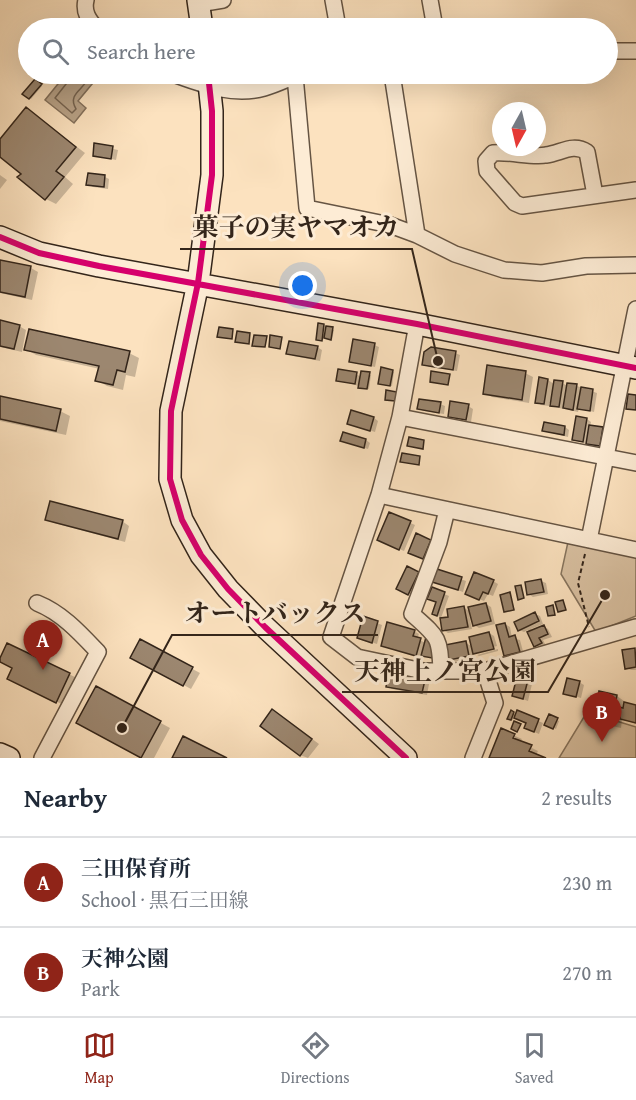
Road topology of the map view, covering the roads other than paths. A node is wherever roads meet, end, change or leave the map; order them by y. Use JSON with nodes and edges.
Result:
{"nodes":[{"id":1,"x":86,"y":0,"type":"edge"},
{"id":2,"x":223,"y":0,"type":"edge"},
{"id":3,"x":333,"y":0,"type":"edge"},
{"id":4,"x":430,"y":0,"type":"edge"},
{"id":5,"x":199,"y":2,"type":"edge"},
{"id":6,"x":89,"y":18,"type":"edge"},
{"id":7,"x":201,"y":18,"type":"edge"},
{"id":8,"x":336,"y":18,"type":"edge"},
{"id":9,"x":433,"y":18,"type":"edge"},
{"id":10,"x":618,"y":51,"type":"edge"},
{"id":11,"x":636,"y":51,"type":"edge"},
{"id":12,"x":209,"y":84,"type":"edge"},
{"id":13,"x":221,"y":84,"type":"edge"},
{"id":14,"x":275,"y":84,"type":"edge"},
{"id":15,"x":300,"y":84,"type":"edge"},
{"id":16,"x":394,"y":84,"type":"edge"},
{"id":17,"x":636,"y":190,"type":"edge"},
{"id":18,"x":595,"y":195,"type":"junction"},
{"id":19,"x":417,"y":235,"type":"junction"},
{"id":20,"x":0,"y":237,"type":"edge"},
{"id":21,"x":636,"y":265,"type":"edge"},
{"id":22,"x":198,"y":283,"type":"junction"},
{"id":23,"x":636,"y":309,"type":"edge"},
{"id":24,"x":417,"y":324,"type":"junction"},
{"id":25,"x":631,"y":367,"type":"edge"},
{"id":26,"x":400,"y":417,"type":"junction"},
{"id":27,"x":607,"y":457,"type":"junction"},
{"id":28,"x":636,"y":463,"type":"edge"},
{"id":29,"x":379,"y":495,"type":"junction"},
{"id":30,"x":447,"y":510,"type":"junction"},
{"id":31,"x":589,"y":540,"type":"junction"},
{"id":32,"x":636,"y":550,"type":"edge"},
{"id":33,"x":37,"y":603,"type":"dead end"},
{"id":34,"x":636,"y":627,"type":"edge"},
{"id":35,"x":441,"y":671,"type":"junction"},
{"id":36,"x":485,"y":671,"type":"junction"},
{"id":37,"x":42,"y":758,"type":"edge"},
{"id":38,"x":406,"y":758,"type":"edge"},
{"id":39,"x":473,"y":758,"type":"edge"}],
"edges":[{"from":1,"to":6,"type":"street"},
{"from":2,"to":5,"type":"street"},
{"from":3,"to":8,"type":"street"},
{"from":4,"to":9,"type":"street"},
{"from":5,"to":7,"type":"street"},
{"from":10,"to":11,"type":"street"},
{"from":12,"to":22,"type":"street"},
{"from":13,"to":14,"type":"street"},
{"from":15,"to":19,"type":"street"},
{"from":16,"to":19,"type":"street"},
{"from":17,"to":18,"type":"street"},
{"from":18,"to":18,"type":"street"},
{"from":19,"to":21,"type":"street"},
{"from":20,"to":22,"type":"street"},
{"from":22,"to":24,"type":"street"},
{"from":22,"to":38,"type":"street"},
{"from":23,"to":25,"type":"street"},
{"from":24,"to":25,"type":"street"},
{"from":24,"to":26,"type":"street"},
{"from":25,"to":27,"type":"street"},
{"from":26,"to":27,"type":"street"},
{"from":26,"to":29,"type":"street"},
{"from":27,"to":28,"type":"street"},
{"from":27,"to":31,"type":"street"},
{"from":29,"to":30,"type":"street"},
{"from":29,"to":35,"type":"street"},
{"from":30,"to":31,"type":"street"},
{"from":30,"to":35,"type":"street"},
{"from":31,"to":32,"type":"street"},
{"from":33,"to":37,"type":"street"},
{"from":34,"to":36,"type":"street"},
{"from":35,"to":36,"type":"street"},
{"from":36,"to":39,"type":"street"}]}
